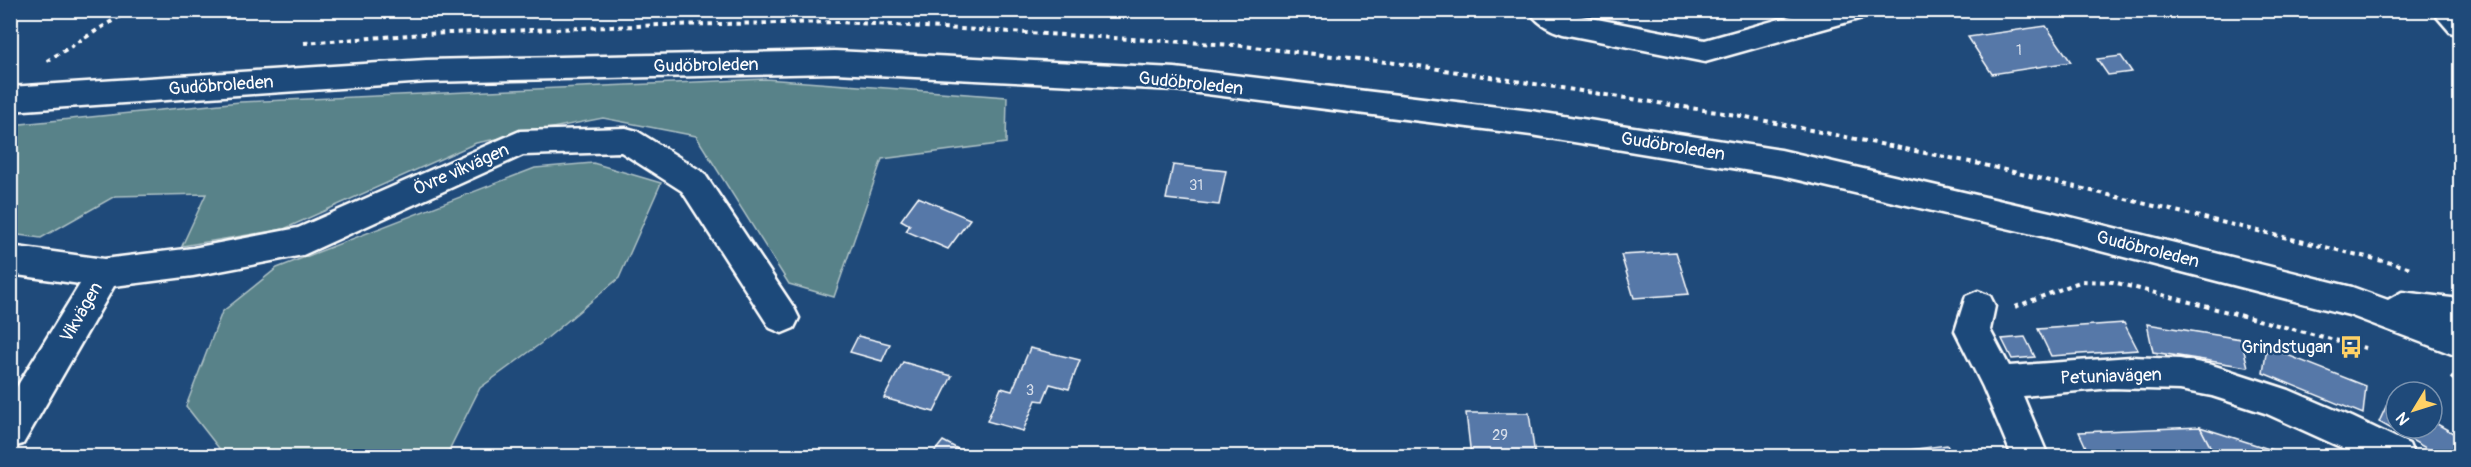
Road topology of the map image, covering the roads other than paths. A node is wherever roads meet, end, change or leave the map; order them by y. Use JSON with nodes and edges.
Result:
{"nodes":[{"id":1,"x":1543,"y":10,"type":"edge"},
{"id":2,"x":1852,"y":10,"type":"edge"},
{"id":3,"x":2445,"y":10,"type":"edge"},
{"id":4,"x":2460,"y":24,"type":"edge"},
{"id":5,"x":10,"y":99,"type":"edge"},
{"id":6,"x":10,"y":260,"type":"edge"},
{"id":7,"x":104,"y":273,"type":"junction"},
{"id":8,"x":2352,"y":301,"type":"junction"},
{"id":9,"x":1978,"y":306,"type":"road end"},
{"id":10,"x":2460,"y":314,"type":"edge"},
{"id":11,"x":782,"y":318,"type":"dead end"},
{"id":12,"x":2460,"y":342,"type":"edge"},
{"id":13,"x":1999,"y":382,"type":"junction"},
{"id":14,"x":10,"y":432,"type":"edge"},
{"id":15,"x":2030,"y":456,"type":"edge"},
{"id":16,"x":2396,"y":456,"type":"edge"}],
"edges":[{"from":1,"to":2,"type":"main road"},
{"from":3,"to":4,"type":"main road"},
{"from":5,"to":8,"type":"main road","name":"Gudöbroleden"},
{"from":6,"to":7,"type":"main road","name":"Vikvägen"},
{"from":7,"to":11,"type":"main road","name":"Övre vikvägen"},
{"from":7,"to":14,"type":"main road","name":"Vikvägen"},
{"from":8,"to":10,"type":"main road","name":"Gudöbroleden"},
{"from":8,"to":12,"type":"main road","name":"Gudöbroleden"},
{"from":9,"to":13,"type":"main road"},
{"from":13,"to":15,"type":"main road"},
{"from":13,"to":16,"type":"main road","name":"Petuniavägen"}]}
